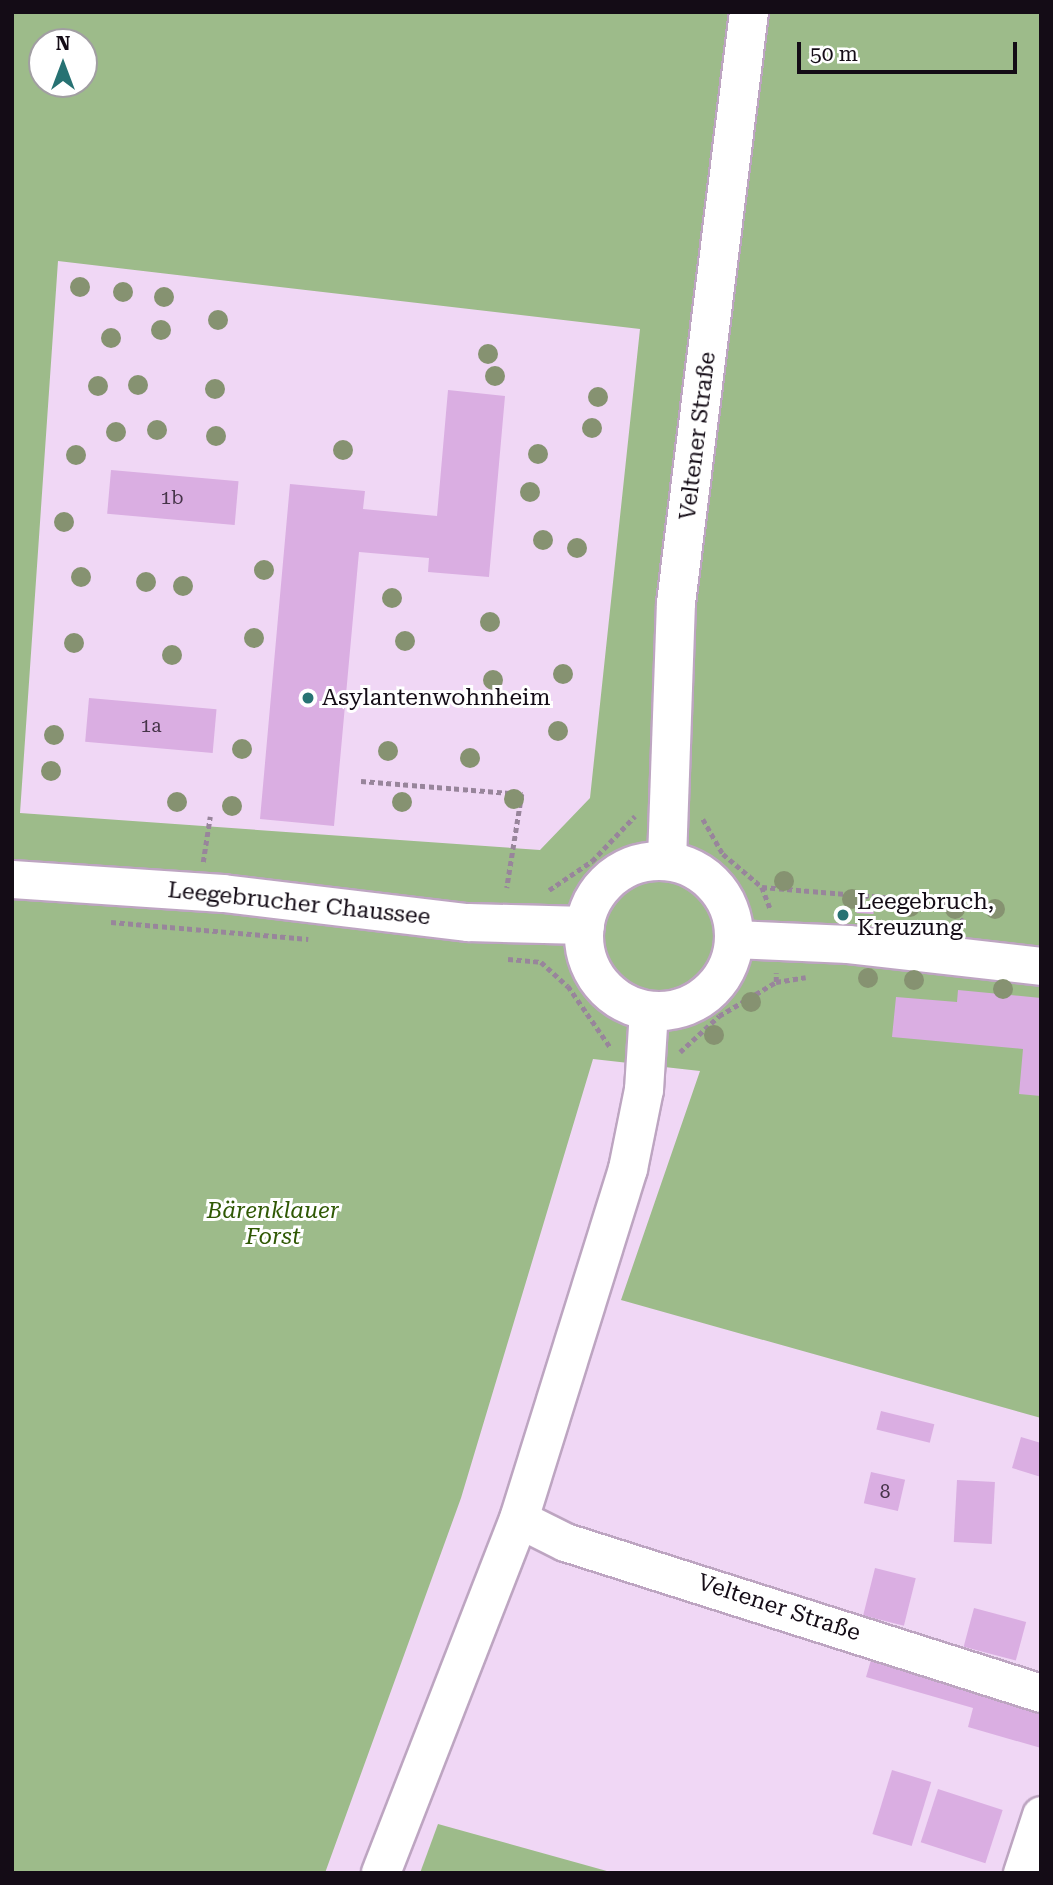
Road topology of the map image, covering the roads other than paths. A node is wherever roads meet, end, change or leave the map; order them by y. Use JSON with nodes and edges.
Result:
{"nodes":[{"id":1,"x":749,"y":12,"type":"edge"},
{"id":2,"x":667,"y":860,"type":"junction"},
{"id":3,"x":12,"y":879,"type":"edge"},
{"id":4,"x":585,"y":925,"type":"junction"},
{"id":5,"x":734,"y":939,"type":"junction"},
{"id":6,"x":1041,"y":967,"type":"edge"},
{"id":7,"x":649,"y":1011,"type":"junction"},
{"id":8,"x":519,"y":1519,"type":"junction"},
{"id":9,"x":1041,"y":1693,"type":"edge"},
{"id":10,"x":1041,"y":1815,"type":"edge"},
{"id":11,"x":381,"y":1873,"type":"edge"},
{"id":12,"x":1023,"y":1873,"type":"edge"}],
"edges":[{"from":1,"to":2,"type":"main road","name":"Veltener Straße"},
{"from":2,"to":4,"type":"main road"},
{"from":2,"to":5,"type":"main road"},
{"from":3,"to":4,"type":"street","name":"Leegebrucher Chaussee"},
{"from":4,"to":7,"type":"main road"},
{"from":5,"to":6,"type":"street"},
{"from":5,"to":7,"type":"main road"},
{"from":7,"to":8,"type":"main road"},
{"from":8,"to":9,"type":"street","name":"Veltener Straße"},
{"from":8,"to":11,"type":"main road"},
{"from":10,"to":12,"type":"street"}]}
